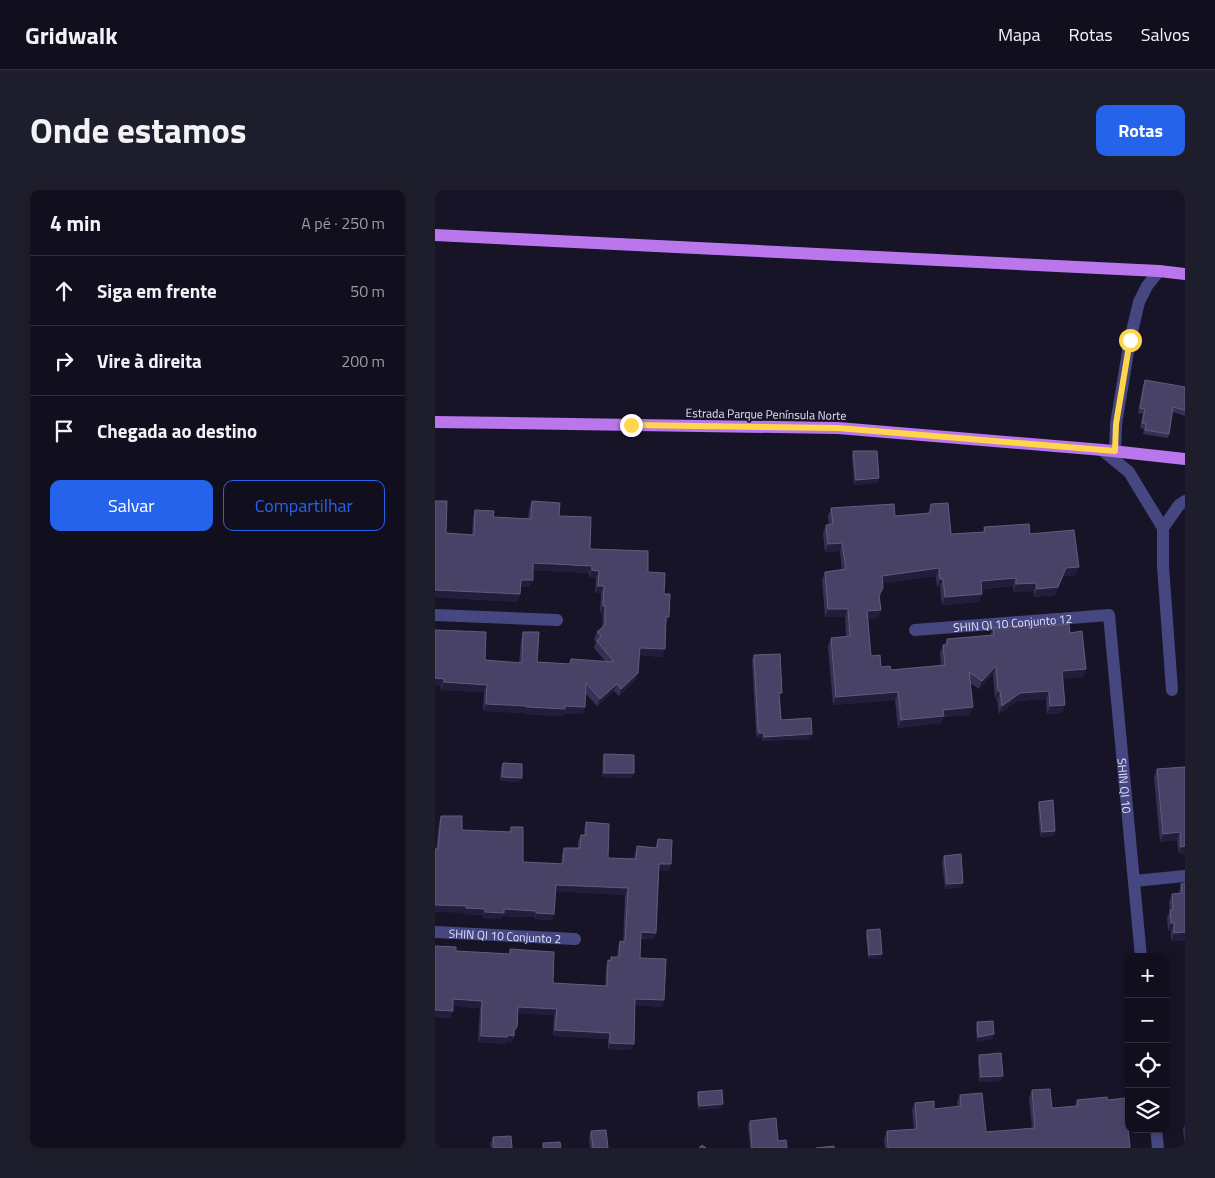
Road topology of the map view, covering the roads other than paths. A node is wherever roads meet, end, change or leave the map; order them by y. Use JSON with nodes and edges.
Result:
{"nodes":[{"id":1,"x":435,"y":235,"type":"edge"},
{"id":2,"x":1159,"y":271,"type":"junction"},
{"id":3,"x":1185,"y":274,"type":"edge"},
{"id":4,"x":435,"y":422,"type":"edge"},
{"id":5,"x":1109,"y":451,"type":"junction"},
{"id":6,"x":1185,"y":459,"type":"edge"},
{"id":7,"x":1185,"y":501,"type":"edge"},
{"id":8,"x":1163,"y":528,"type":"junction"},
{"id":9,"x":435,"y":615,"type":"edge"},
{"id":10,"x":1109,"y":615,"type":"joint"},
{"id":11,"x":557,"y":620,"type":"dead end"},
{"id":12,"x":915,"y":630,"type":"dead end"},
{"id":13,"x":1172,"y":690,"type":"dead end"},
{"id":14,"x":1185,"y":876,"type":"edge"},
{"id":15,"x":1134,"y":881,"type":"junction"},
{"id":16,"x":435,"y":932,"type":"edge"},
{"id":17,"x":575,"y":939,"type":"dead end"},
{"id":18,"x":1141,"y":953,"type":"edge"},
{"id":19,"x":1156,"y":1133,"type":"edge"},
{"id":20,"x":1157,"y":1148,"type":"edge"}],
"edges":[{"from":1,"to":2,"type":"main road"},
{"from":2,"to":3,"type":"main road"},
{"from":2,"to":5,"type":"street"},
{"from":4,"to":5,"type":"main road","name":"Estrada Parque Península Norte"},
{"from":5,"to":6,"type":"main road","name":"Estrada Parque Península Norte"},
{"from":5,"to":8,"type":"street"},
{"from":7,"to":8,"type":"street"},
{"from":8,"to":13,"type":"street"},
{"from":9,"to":11,"type":"street"},
{"from":10,"to":12,"type":"street","name":"SHIN QI 10 Conjunto 12"},
{"from":10,"to":15,"type":"street","name":"SHIN QI 10"},
{"from":14,"to":15,"type":"street"},
{"from":15,"to":18,"type":"street","name":"SHIN QI 10"},
{"from":16,"to":17,"type":"street","name":"SHIN QI 10 Conjunto 2"},
{"from":19,"to":20,"type":"street"}]}
